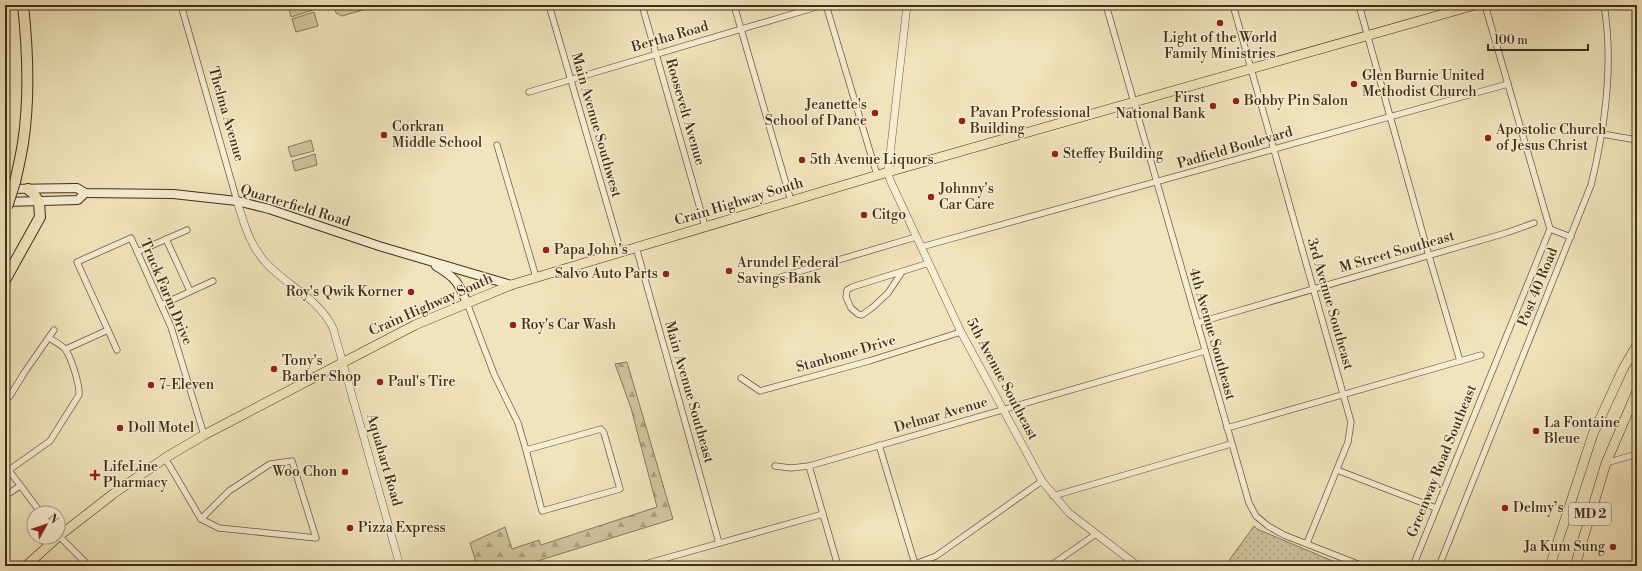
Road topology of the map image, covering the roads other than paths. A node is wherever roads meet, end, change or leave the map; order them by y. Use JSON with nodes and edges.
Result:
{"nodes":[{"id":1,"x":23,"y":5,"type":"edge"},
{"id":2,"x":181,"y":5,"type":"edge"},
{"id":3,"x":549,"y":5,"type":"edge"},
{"id":4,"x":642,"y":5,"type":"edge"},
{"id":5,"x":734,"y":5,"type":"edge"},
{"id":6,"x":823,"y":5,"type":"edge"},
{"id":7,"x":826,"y":5,"type":"edge"},
{"id":8,"x":907,"y":5,"type":"edge"},
{"id":9,"x":1106,"y":5,"type":"edge"},
{"id":10,"x":1233,"y":5,"type":"edge"},
{"id":11,"x":1359,"y":5,"type":"edge"},
{"id":12,"x":1475,"y":5,"type":"edge"},
{"id":13,"x":1485,"y":5,"type":"edge"},
{"id":14,"x":1604,"y":5,"type":"edge"},
{"id":15,"x":741,"y":29,"type":"junction"},
{"id":16,"x":1368,"y":35,"type":"junction"},
{"id":17,"x":656,"y":54,"type":"junction"},
{"id":18,"x":1250,"y":68,"type":"junction"},
{"id":19,"x":570,"y":79,"type":"junction"},
{"id":20,"x":1508,"y":84,"type":"junction"},
{"id":21,"x":529,"y":92,"type":"dead end"},
{"id":22,"x":1133,"y":101,"type":"junction"},
{"id":23,"x":1390,"y":117,"type":"junction"},
{"id":24,"x":1602,"y":134,"type":"junction"},
{"id":25,"x":1637,"y":140,"type":"edge"},
{"id":26,"x":497,"y":145,"type":"dead end"},
{"id":27,"x":1273,"y":149,"type":"junction"},
{"id":28,"x":888,"y":172,"type":"junction"},
{"id":29,"x":876,"y":175,"type":"junction"},
{"id":30,"x":1156,"y":182,"type":"junction"},
{"id":31,"x":5,"y":189,"type":"edge"},
{"id":32,"x":28,"y":189,"type":"junction"},
{"id":33,"x":85,"y":193,"type":"junction"},
{"id":34,"x":238,"y":201,"type":"junction"},
{"id":35,"x":791,"y":201,"type":"junction"},
{"id":36,"x":39,"y":202,"type":"junction"},
{"id":37,"x":6,"y":208,"type":"edge"},
{"id":38,"x":1534,"y":223,"type":"dead end"},
{"id":39,"x":705,"y":226,"type":"junction"},
{"id":40,"x":1550,"y":229,"type":"junction"},
{"id":41,"x":186,"y":230,"type":"dead end"},
{"id":42,"x":916,"y":237,"type":"junction"},
{"id":43,"x":1571,"y":237,"type":"junction"},
{"id":44,"x":166,"y":239,"type":"junction"},
{"id":45,"x":921,"y":246,"type":"junction"},
{"id":46,"x":636,"y":247,"type":"junction"},
{"id":47,"x":137,"y":252,"type":"junction"},
{"id":48,"x":621,"y":252,"type":"junction"},
{"id":49,"x":1429,"y":256,"type":"junction"},
{"id":50,"x":423,"y":259,"type":"junction"},
{"id":51,"x":929,"y":263,"type":"junction"},
{"id":52,"x":902,"y":272,"type":"junction"},
{"id":53,"x":536,"y":277,"type":"junction"},
{"id":54,"x":774,"y":279,"type":"dead end"},
{"id":55,"x":5,"y":280,"type":"edge"},
{"id":56,"x":213,"y":281,"type":"dead end"},
{"id":57,"x":510,"y":285,"type":"junction"},
{"id":58,"x":1313,"y":289,"type":"junction"},
{"id":59,"x":190,"y":291,"type":"junction"},
{"id":60,"x":467,"y":303,"type":"junction"},
{"id":61,"x":161,"y":305,"type":"junction"},
{"id":62,"x":1196,"y":324,"type":"junction"},
{"id":63,"x":54,"y":330,"type":"dead end"},
{"id":64,"x":108,"y":330,"type":"junction"},
{"id":65,"x":961,"y":332,"type":"junction"},
{"id":66,"x":49,"y":338,"type":"junction"},
{"id":67,"x":1637,"y":345,"type":"edge"},
{"id":68,"x":66,"y":349,"type":"junction"},
{"id":69,"x":117,"y":350,"type":"dead end"},
{"id":70,"x":1205,"y":351,"type":"junction"},
{"id":71,"x":1481,"y":355,"type":"dead end"},
{"id":72,"x":343,"y":361,"type":"junction"},
{"id":73,"x":1460,"y":361,"type":"junction"},
{"id":74,"x":741,"y":378,"type":"dead end"},
{"id":75,"x":1637,"y":391,"type":"edge"},
{"id":76,"x":1344,"y":395,"type":"junction"},
{"id":77,"x":5,"y":401,"type":"edge"},
{"id":78,"x":1003,"y":409,"type":"junction"},
{"id":79,"x":1227,"y":428,"type":"junction"},
{"id":80,"x":204,"y":435,"type":"junction"},
{"id":81,"x":1231,"y":444,"type":"junction"},
{"id":82,"x":879,"y":445,"type":"junction"},
{"id":83,"x":526,"y":450,"type":"junction"},
{"id":84,"x":1637,"y":454,"type":"edge"},
{"id":85,"x":165,"y":458,"type":"junction"},
{"id":86,"x":1606,"y":463,"type":"junction"},
{"id":87,"x":5,"y":465,"type":"edge"},
{"id":88,"x":775,"y":466,"type":"dead end"},
{"id":89,"x":809,"y":466,"type":"junction"},
{"id":90,"x":9,"y":470,"type":"junction"},
{"id":91,"x":1337,"y":470,"type":"junction"},
{"id":92,"x":1042,"y":482,"type":"junction"},
{"id":93,"x":20,"y":486,"type":"junction"},
{"id":94,"x":5,"y":496,"type":"edge"},
{"id":95,"x":1053,"y":496,"type":"junction"},
{"id":96,"x":35,"y":505,"type":"edge"},
{"id":97,"x":1436,"y":508,"type":"junction"},
{"id":98,"x":823,"y":514,"type":"junction"},
{"id":99,"x":201,"y":519,"type":"junction"},
{"id":100,"x":66,"y":530,"type":"edge"},
{"id":101,"x":1096,"y":534,"type":"junction"},
{"id":102,"x":66,"y":542,"type":"edge"},
{"id":103,"x":719,"y":543,"type":"junction"},
{"id":104,"x":1307,"y":543,"type":"junction"},
{"id":105,"x":48,"y":545,"type":"edge"},
{"id":106,"x":52,"y":545,"type":"edge"},
{"id":107,"x":914,"y":565,"type":"edge"},
{"id":108,"x":26,"y":566,"type":"edge"},
{"id":109,"x":36,"y":566,"type":"edge"},
{"id":110,"x":86,"y":566,"type":"edge"},
{"id":111,"x":400,"y":566,"type":"edge"},
{"id":112,"x":638,"y":566,"type":"edge"},
{"id":113,"x":838,"y":566,"type":"edge"},
{"id":114,"x":906,"y":566,"type":"edge"},
{"id":115,"x":1050,"y":566,"type":"edge"},
{"id":116,"x":1138,"y":566,"type":"edge"},
{"id":117,"x":1363,"y":566,"type":"edge"},
{"id":118,"x":1413,"y":566,"type":"edge"},
{"id":119,"x":1439,"y":566,"type":"edge"},
{"id":120,"x":1550,"y":566,"type":"edge"},
{"id":121,"x":1575,"y":566,"type":"edge"}],
"edges":[{"from":1,"to":37,"type":"highway","bridge":true},
{"from":2,"to":34,"type":"street","name":"Thelma Avenue"},
{"from":3,"to":19,"type":"street","name":"Main Avenue Southwest"},
{"from":4,"to":17,"type":"street","name":"Roosevelt Avenue"},
{"from":5,"to":15,"type":"street"},
{"from":6,"to":15,"type":"street","name":"Bertha Road"},
{"from":7,"to":29,"type":"street"},
{"from":8,"to":28,"type":"street"},
{"from":9,"to":22,"type":"street","name":"4th Avenue Southeast"},
{"from":10,"to":18,"type":"street","name":"3rd Avenue Southeast"},
{"from":11,"to":16,"type":"street"},
{"from":12,"to":16,"type":"main road","name":"Crain Highway South"},
{"from":13,"to":20,"type":"street"},
{"from":14,"to":24,"type":"street","name":"Post 40 Road"},
{"from":15,"to":17,"type":"street","name":"Bertha Road"},
{"from":15,"to":35,"type":"street"},
{"from":16,"to":18,"type":"main road","name":"Crain Highway South"},
{"from":16,"to":23,"type":"street"},
{"from":17,"to":19,"type":"street","name":"Bertha Road"},
{"from":17,"to":39,"type":"street","name":"Roosevelt Avenue"},
{"from":18,"to":22,"type":"main road","name":"Crain Highway South"},
{"from":18,"to":27,"type":"street","name":"3rd Avenue Southeast"},
{"from":19,"to":21,"type":"street","name":"Bertha Road"},
{"from":19,"to":48,"type":"street","name":"Main Avenue Southwest"},
{"from":20,"to":23,"type":"street","name":"Padfield Boulevard"},
{"from":20,"to":40,"type":"street"},
{"from":22,"to":28,"type":"main road","name":"Crain Highway South"},
{"from":22,"to":30,"type":"street","name":"4th Avenue Southeast"},
{"from":23,"to":27,"type":"street","name":"Padfield Boulevard"},
{"from":23,"to":49,"type":"street"},
{"from":24,"to":25,"type":"street"},
{"from":24,"to":43,"type":"street","name":"Post 40 Road"},
{"from":26,"to":53,"type":"street"},
{"from":27,"to":30,"type":"street","name":"Padfield Boulevard"},
{"from":27,"to":58,"type":"street","name":"3rd Avenue Southeast"},
{"from":28,"to":29,"type":"main road","name":"Crain Highway South"},
{"from":28,"to":42,"type":"street","name":"5th Avenue Southeast"},
{"from":29,"to":35,"type":"main road","name":"Crain Highway South"},
{"from":30,"to":45,"type":"street","name":"Padfield Boulevard"},
{"from":30,"to":62,"type":"street","name":"4th Avenue Southeast"},
{"from":31,"to":32,"type":"main road","name":"Quarterfield Road"},
{"from":32,"to":33,"type":"main road","name":"Quarterfield Road"},
{"from":32,"to":36,"type":"highway"},
{"from":33,"to":34,"type":"main road","name":"Quarterfield Road"},
{"from":33,"to":36,"type":"main road","name":"Quarterfield Road"},
{"from":34,"to":50,"type":"main road","name":"Quarterfield Road"},
{"from":34,"to":72,"type":"street","name":"Thelma Avenue"},
{"from":35,"to":39,"type":"main road","name":"Crain Highway South"},
{"from":36,"to":37,"type":"main road","name":"Quarterfield Road"},
{"from":36,"to":55,"type":"highway"},
{"from":38,"to":49,"type":"street","name":"M Street Southeast"},
{"from":39,"to":46,"type":"main road","name":"Crain Highway South"},
{"from":40,"to":43,"type":"street"},
{"from":40,"to":97,"type":"street","name":"Greenway Road Southeast"},
{"from":41,"to":44,"type":"street"},
{"from":42,"to":45,"type":"street","name":"5th Avenue Southeast"},
{"from":42,"to":54,"type":"street"},
{"from":43,"to":119,"type":"street","name":"Post 40 Road"},
{"from":44,"to":47,"type":"street"},
{"from":44,"to":59,"type":"street"},
{"from":45,"to":51,"type":"street","name":"5th Avenue Southeast"},
{"from":46,"to":48,"type":"main road","name":"Crain Highway South"},
{"from":46,"to":103,"type":"street","name":"Main Avenue Southeast"},
{"from":47,"to":61,"type":"street","name":"Truck Farm Drive"},
{"from":47,"to":64,"type":"street","name":"Truck Farm Drive"},
{"from":48,"to":53,"type":"main road","name":"Crain Highway South"},
{"from":49,"to":58,"type":"street","name":"M Street Southeast"},
{"from":49,"to":73,"type":"street"},
{"from":50,"to":57,"type":"main road","name":"Quarterfield Road"},
{"from":50,"to":60,"type":"main road","name":"Quarterfield Road"},
{"from":51,"to":52,"type":"street"},
{"from":51,"to":65,"type":"street","name":"5th Avenue Southeast"},
{"from":52,"to":52,"type":"street"},
{"from":53,"to":57,"type":"main road","name":"Crain Highway South"},
{"from":56,"to":59,"type":"street"},
{"from":57,"to":60,"type":"main road","name":"Crain Highway South"},
{"from":58,"to":62,"type":"street","name":"M Street Southeast"},
{"from":58,"to":76,"type":"street","name":"3rd Avenue Southeast"},
{"from":59,"to":61,"type":"street"},
{"from":60,"to":72,"type":"main road","name":"Crain Highway South"},
{"from":60,"to":83,"type":"street"},
{"from":61,"to":80,"type":"street","name":"Truck Farm Drive"},
{"from":62,"to":70,"type":"street","name":"4th Avenue Southeast"},
{"from":63,"to":66,"type":"street"},
{"from":64,"to":68,"type":"street"},
{"from":64,"to":69,"type":"street","name":"Truck Farm Drive"},
{"from":65,"to":74,"type":"street","name":"Stanhome Drive"},
{"from":65,"to":78,"type":"street","name":"5th Avenue Southeast"},
{"from":66,"to":68,"type":"street"},
{"from":66,"to":77,"type":"street"},
{"from":67,"to":120,"type":"main road","number":"MD 2"},
{"from":68,"to":90,"type":"street"},
{"from":70,"to":78,"type":"street","name":"Delmar Avenue"},
{"from":70,"to":79,"type":"street","name":"4th Avenue Southeast"},
{"from":71,"to":73,"type":"street"},
{"from":72,"to":80,"type":"main road","name":"Crain Highway South"},
{"from":72,"to":111,"type":"street","name":"Aquahart Road"},
{"from":73,"to":76,"type":"street"},
{"from":75,"to":86,"type":"main road","number":"MD 2"},
{"from":76,"to":79,"type":"street"},
{"from":76,"to":91,"type":"street","name":"3rd Avenue Southeast"},
{"from":78,"to":82,"type":"street","name":"Delmar Avenue"},
{"from":78,"to":92,"type":"street","name":"5th Avenue Southeast"},
{"from":79,"to":81,"type":"street","name":"4th Avenue Southeast"},
{"from":80,"to":85,"type":"main road","name":"Crain Highway South"},
{"from":81,"to":95,"type":"street"},
{"from":81,"to":104,"type":"street","name":"4th Avenue Southeast"},
{"from":82,"to":89,"type":"street","name":"Delmar Avenue"},
{"from":82,"to":107,"type":"street"},
{"from":83,"to":83,"type":"street"},
{"from":84,"to":86,"type":"street"},
{"from":85,"to":99,"type":"street"},
{"from":85,"to":100,"type":"main road","name":"Crain Highway South"},
{"from":86,"to":121,"type":"main road","number":"MD 2"},
{"from":87,"to":90,"type":"street"},
{"from":88,"to":89,"type":"street","name":"Delmar Avenue"},
{"from":89,"to":98,"type":"street"},
{"from":90,"to":93,"type":"street"},
{"from":91,"to":97,"type":"street"},
{"from":91,"to":104,"type":"street","name":"3rd Avenue Southeast"},
{"from":92,"to":95,"type":"street","name":"5th Avenue Southeast"},
{"from":92,"to":107,"type":"street"},
{"from":93,"to":94,"type":"street"},
{"from":93,"to":96,"type":"street"},
{"from":95,"to":101,"type":"street","name":"5th Avenue Southeast"},
{"from":97,"to":118,"type":"street","name":"Greenway Road Southeast"},
{"from":98,"to":103,"type":"street"},
{"from":98,"to":113,"type":"street"},
{"from":99,"to":99,"type":"street"},
{"from":101,"to":115,"type":"street"},
{"from":101,"to":116,"type":"street","name":"5th Avenue Southeast"},
{"from":102,"to":110,"type":"street"},
{"from":103,"to":112,"type":"street"},
{"from":104,"to":117,"type":"street","name":"4th Avenue Southeast"},
{"from":105,"to":108,"type":"main road"},
{"from":106,"to":109,"type":"main road"},
{"from":107,"to":114,"type":"street"}]}
